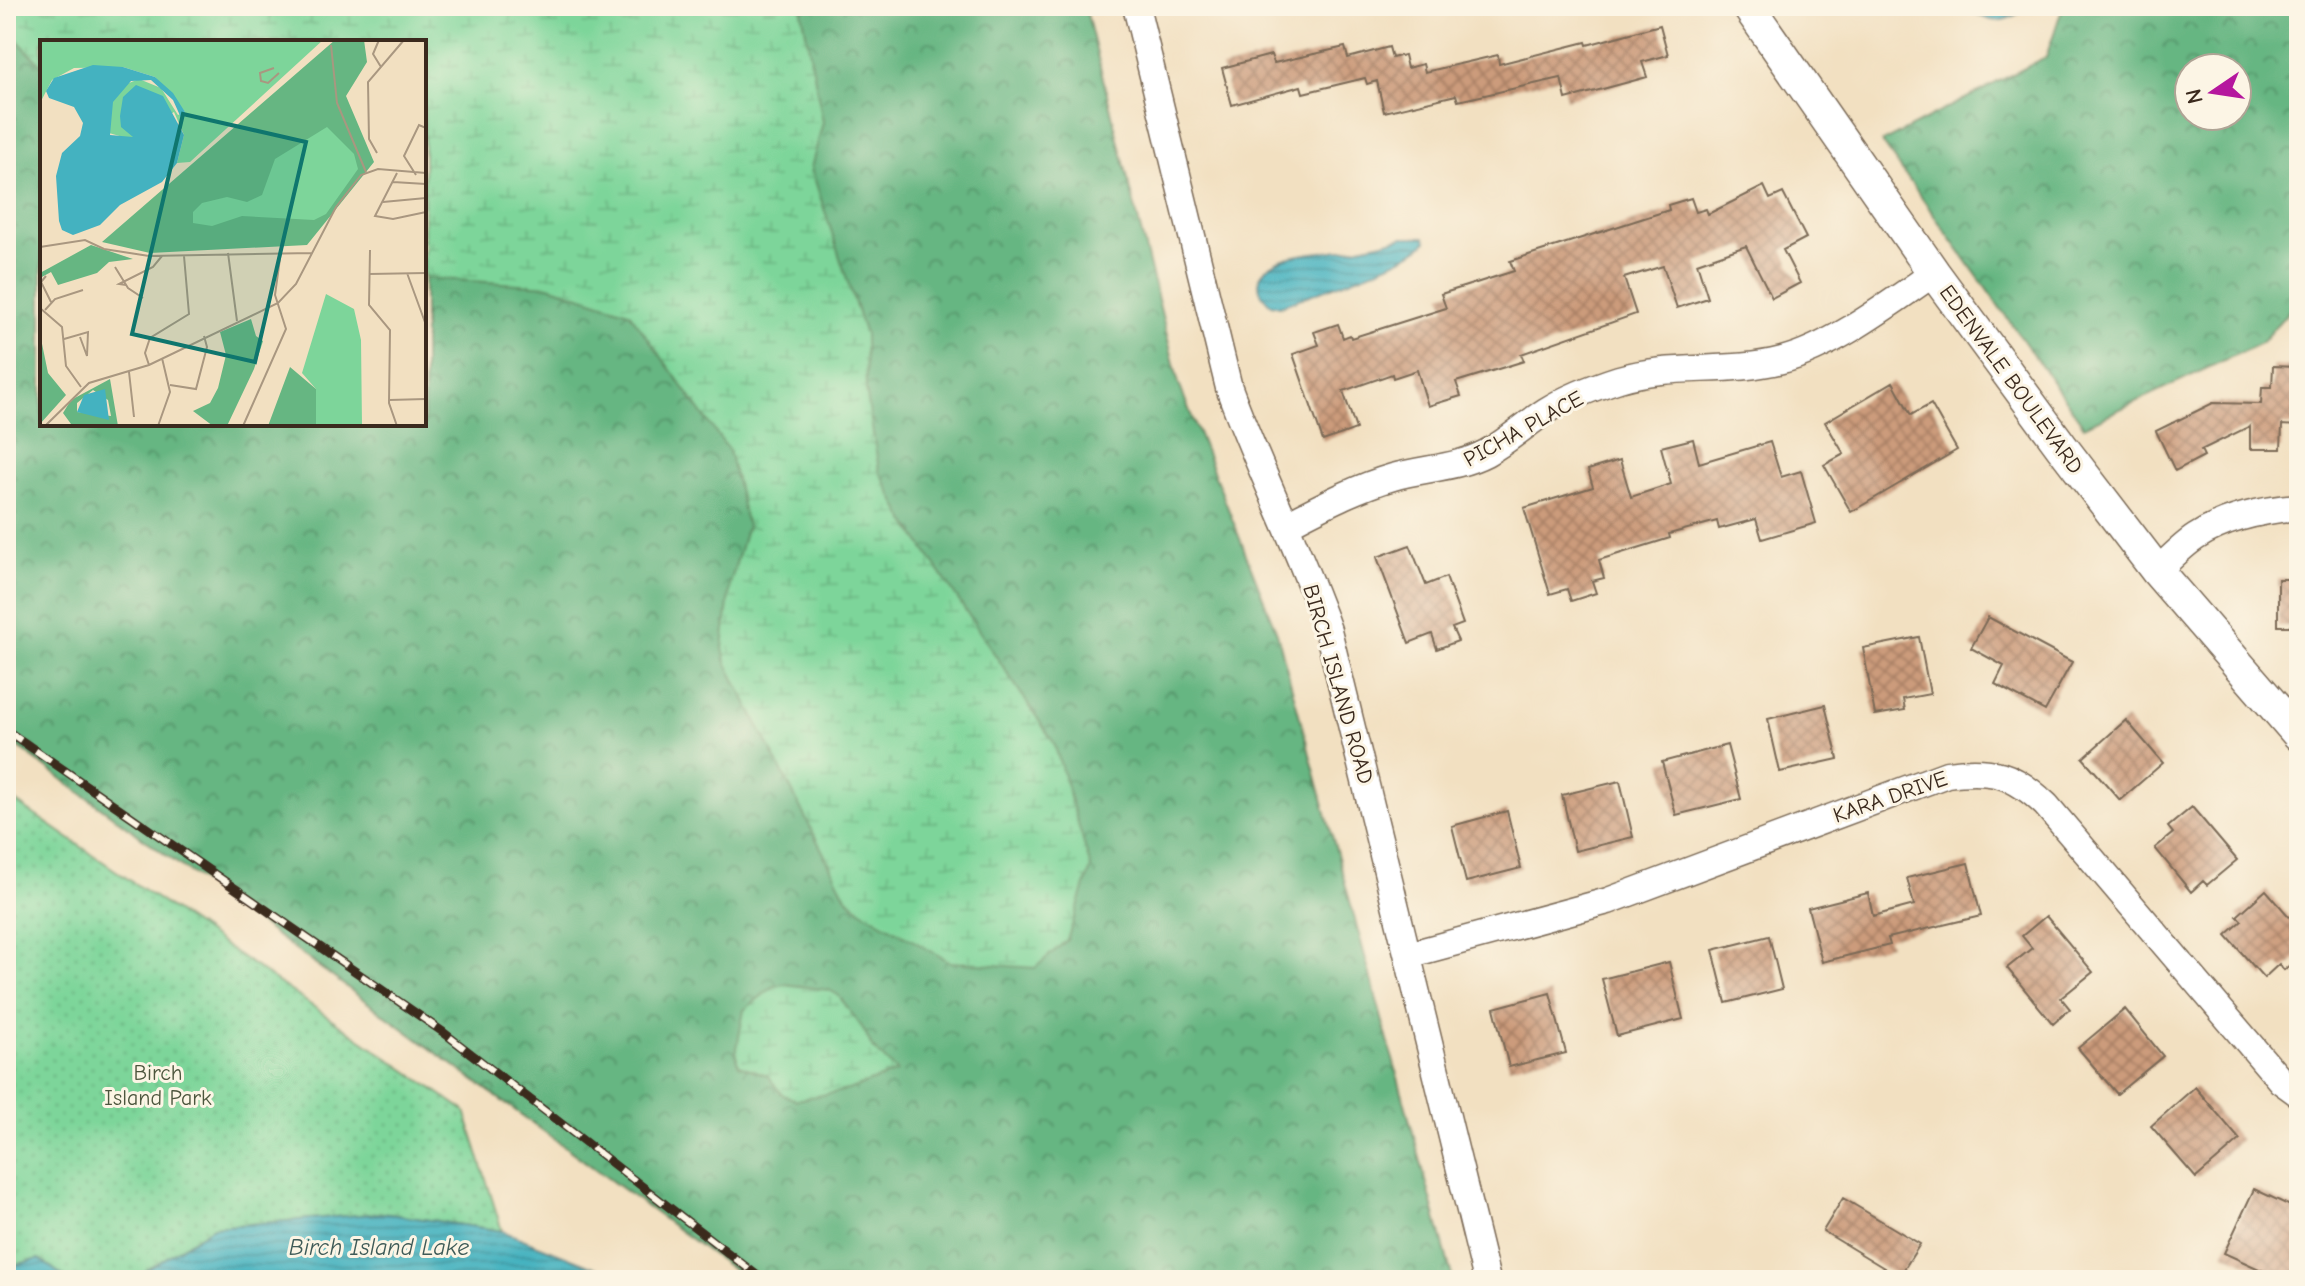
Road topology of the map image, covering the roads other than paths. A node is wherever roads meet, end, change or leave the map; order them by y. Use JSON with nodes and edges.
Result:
{"nodes":[{"id":1,"x":1136,"y":6,"type":"edge"},
{"id":2,"x":1748,"y":6,"type":"edge"},
{"id":3,"x":1934,"y":273,"type":"junction"},
{"id":4,"x":2299,"y":507,"type":"edge"},
{"id":5,"x":1287,"y":524,"type":"junction"},
{"id":6,"x":2157,"y":571,"type":"junction"},
{"id":7,"x":2299,"y":735,"type":"edge"},
{"id":8,"x":1408,"y":955,"type":"junction"},
{"id":9,"x":2299,"y":1094,"type":"edge"},
{"id":10,"x":1487,"y":1280,"type":"edge"}],
"edges":[{"from":1,"to":5,"type":"street","name":"BIRCH ISLAND ROAD"},
{"from":2,"to":3,"type":"street","name":"EDENVALE BOULEVARD"},
{"from":3,"to":5,"type":"street","name":"PICHA PLACE"},
{"from":3,"to":6,"type":"street","name":"EDENVALE BOULEVARD"},
{"from":4,"to":6,"type":"street"},
{"from":5,"to":8,"type":"street","name":"BIRCH ISLAND ROAD"},
{"from":6,"to":7,"type":"street","name":"EDENVALE BOULEVARD"},
{"from":8,"to":9,"type":"street","name":"KARA DRIVE"},
{"from":8,"to":10,"type":"street","name":"BIRCH ISLAND ROAD"}]}
